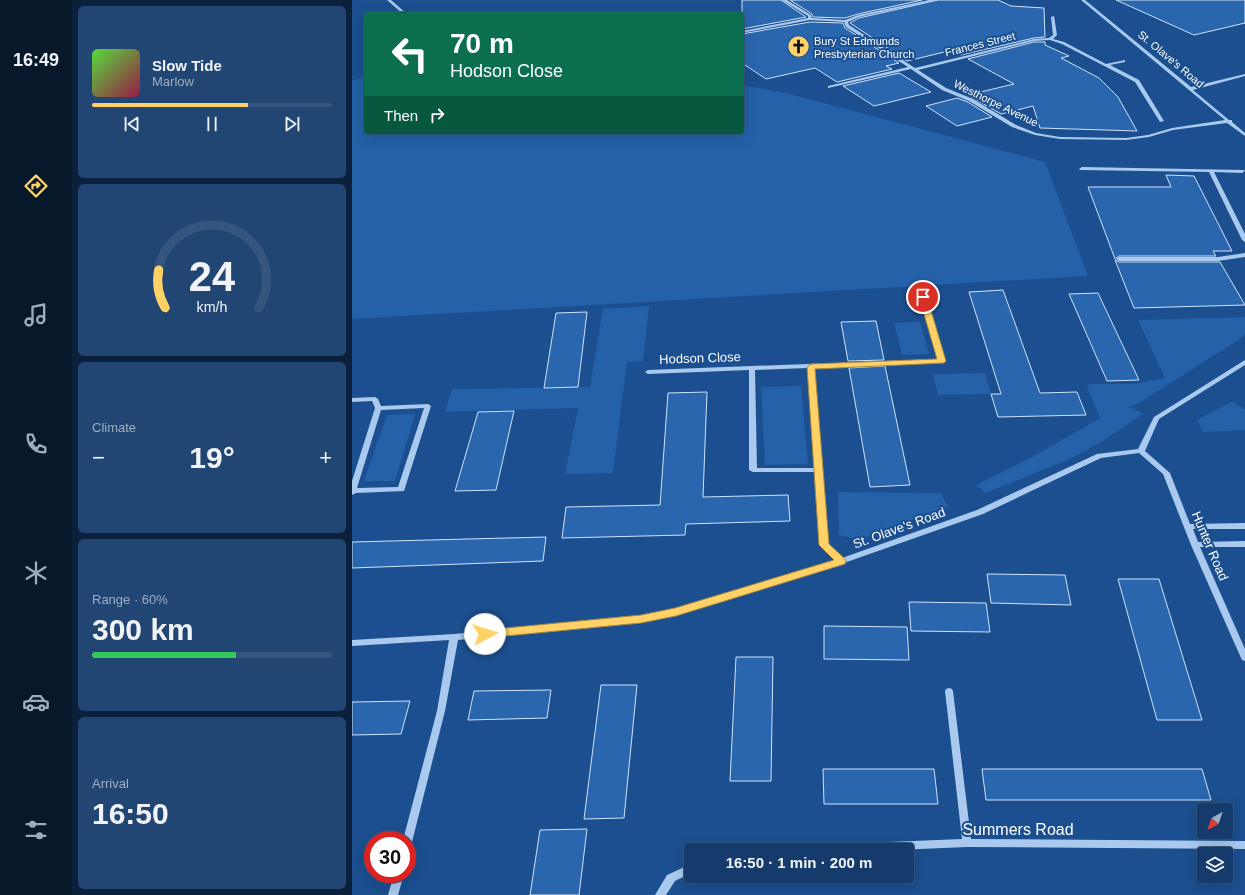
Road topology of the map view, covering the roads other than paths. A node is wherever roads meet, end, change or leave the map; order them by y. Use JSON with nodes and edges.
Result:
{"nodes":[{"id":1,"x":389,"y":0,"type":"edge"},
{"id":2,"x":784,"y":0,"type":"edge"},
{"id":3,"x":935,"y":0,"type":"edge"},
{"id":4,"x":1083,"y":0,"type":"edge"},
{"id":5,"x":402,"y":12,"type":"edge"},
{"id":6,"x":1052,"y":17,"type":"dead end"},
{"id":7,"x":810,"y":19,"type":"junction"},
{"id":8,"x":846,"y":21,"type":"junction"},
{"id":9,"x":744,"y":32,"type":"edge"},
{"id":10,"x":1050,"y":40,"type":"junction"},
{"id":11,"x":1123,"y":61,"type":"dead end"},
{"id":12,"x":1106,"y":65,"type":"junction"},
{"id":13,"x":913,"y":69,"type":"junction"},
{"id":14,"x":1245,"y":75,"type":"edge"},
{"id":15,"x":830,"y":87,"type":"dead end"},
{"id":16,"x":1190,"y":88,"type":"junction"},
{"id":17,"x":1162,"y":121,"type":"dead end"},
{"id":18,"x":1230,"y":121,"type":"junction"},
{"id":19,"x":1245,"y":135,"type":"edge"},
{"id":20,"x":1082,"y":169,"type":"dead end"},
{"id":21,"x":1211,"y":171,"type":"junction"},
{"id":22,"x":1242,"y":171,"type":"dead end"},
{"id":23,"x":1245,"y":240,"type":"edge"},
{"id":24,"x":1245,"y":255,"type":"edge"},
{"id":25,"x":1119,"y":259,"type":"dead end"},
{"id":26,"x":923,"y":297,"type":"dead end"},
{"id":27,"x":1245,"y":362,"type":"edge"},
{"id":28,"x":811,"y":367,"type":"junction"},
{"id":29,"x":752,"y":369,"type":"junction"},
{"id":30,"x":648,"y":372,"type":"dead end"},
{"id":31,"x":352,"y":400,"type":"edge"},
{"id":32,"x":378,"y":408,"type":"junction"},
{"id":33,"x":1141,"y":451,"type":"junction"},
{"id":34,"x":818,"y":470,"type":"junction"},
{"id":35,"x":353,"y":492,"type":"edge"},
{"id":36,"x":1245,"y":526,"type":"edge"},
{"id":37,"x":1188,"y":527,"type":"junction"},
{"id":38,"x":1245,"y":544,"type":"edge"},
{"id":39,"x":1196,"y":545,"type":"junction"},
{"id":40,"x":841,"y":561,"type":"junction"},
{"id":41,"x":454,"y":637,"type":"junction"},
{"id":42,"x":352,"y":643,"type":"edge"},
{"id":43,"x":1245,"y":658,"type":"edge"},
{"id":44,"x":948,"y":691,"type":"dead end"},
{"id":45,"x":410,"y":831,"type":"edge"},
{"id":46,"x":967,"y":843,"type":"junction"},
{"id":47,"x":914,"y":845,"type":"edge"},
{"id":48,"x":1245,"y":845,"type":"edge"},
{"id":49,"x":684,"y":872,"type":"edge"},
{"id":50,"x":396,"y":883,"type":"edge"},
{"id":51,"x":393,"y":895,"type":"edge"},
{"id":52,"x":660,"y":895,"type":"edge"}],
"edges":[{"from":1,"to":5,"type":"street"},
{"from":2,"to":7,"type":"street"},
{"from":3,"to":8,"type":"street"},
{"from":4,"to":16,"type":"street","name":"St. Olave's Road"},
{"from":6,"to":10,"type":"street"},
{"from":7,"to":8,"type":"street"},
{"from":7,"to":9,"type":"street"},
{"from":8,"to":13,"type":"street","name":"Westhorpe Avenue"},
{"from":10,"to":12,"type":"street","name":"Frances Street"},
{"from":10,"to":13,"type":"street","name":"Frances Street"},
{"from":11,"to":12,"type":"street"},
{"from":12,"to":17,"type":"street","name":"Frances Street"},
{"from":13,"to":15,"type":"street","name":"Frances Street"},
{"from":13,"to":18,"type":"street","name":"Westhorpe Avenue"},
{"from":14,"to":16,"type":"street"},
{"from":16,"to":18,"type":"street","name":"St. Olave's Road"},
{"from":18,"to":19,"type":"street","name":"St. Olave's Road"},
{"from":20,"to":21,"type":"street"},
{"from":21,"to":22,"type":"street"},
{"from":21,"to":23,"type":"street"},
{"from":24,"to":25,"type":"street"},
{"from":26,"to":28,"type":"street","name":"Hodson Close"},
{"from":27,"to":33,"type":"street"},
{"from":28,"to":29,"type":"street","name":"Hodson Close"},
{"from":28,"to":34,"type":"street"},
{"from":29,"to":30,"type":"street","name":"Hodson Close"},
{"from":29,"to":34,"type":"street","name":"Hodson Close"},
{"from":31,"to":32,"type":"street"},
{"from":32,"to":35,"type":"street"},
{"from":32,"to":35,"type":"street"},
{"from":33,"to":37,"type":"street","name":"Hunter Road"},
{"from":33,"to":40,"type":"street","name":"St. Olave's Road"},
{"from":34,"to":40,"type":"street"},
{"from":36,"to":37,"type":"street"},
{"from":37,"to":39,"type":"street","name":"Hunter Road"},
{"from":38,"to":39,"type":"street"},
{"from":39,"to":43,"type":"street","name":"Hunter Road"},
{"from":40,"to":41,"type":"street","name":"St. Olave's Road"},
{"from":41,"to":42,"type":"street","name":"St. Olave's Road"},
{"from":41,"to":45,"type":"street"},
{"from":44,"to":46,"type":"street"},
{"from":46,"to":47,"type":"street","name":"Summers Road"},
{"from":46,"to":48,"type":"street","name":"Summers Road"},
{"from":49,"to":52,"type":"street"},
{"from":50,"to":51,"type":"street"}]}
